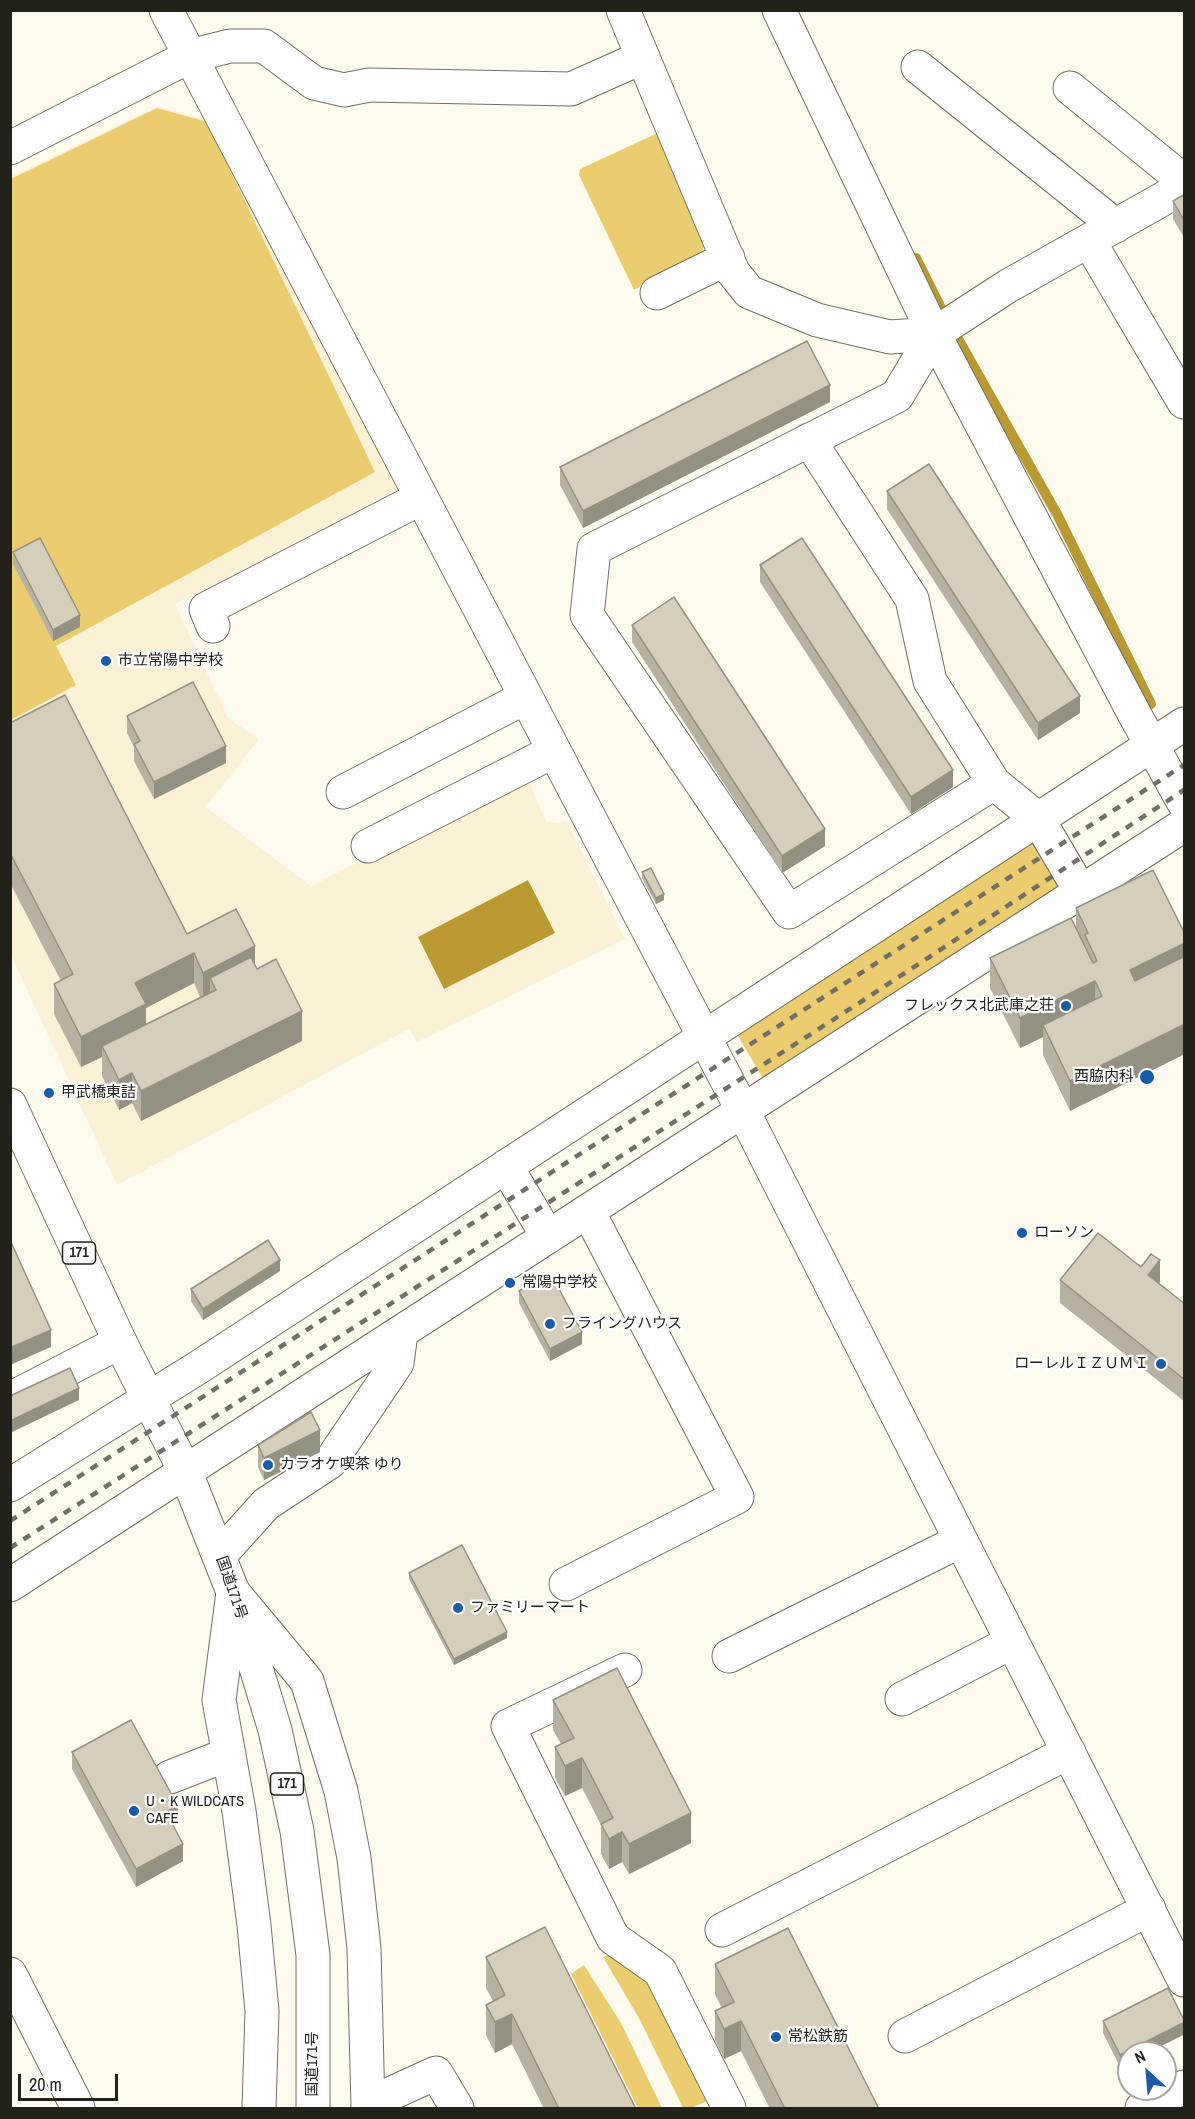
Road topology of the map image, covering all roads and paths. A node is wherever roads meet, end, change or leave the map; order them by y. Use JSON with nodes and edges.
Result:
{"nodes":[{"id":1,"x":166,"y":10,"type":"edge"},
{"id":2,"x":623,"y":10,"type":"edge"},
{"id":3,"x":779,"y":10,"type":"edge"},
{"id":4,"x":190,"y":56,"type":"junction"},
{"id":5,"x":644,"y":57,"type":"junction"},
{"id":6,"x":918,"y":67,"type":"dead end"},
{"id":7,"x":1070,"y":88,"type":"dead end"},
{"id":8,"x":10,"y":148,"type":"edge"},
{"id":9,"x":1185,"y":181,"type":"edge"},
{"id":10,"x":1185,"y":187,"type":"edge"},
{"id":11,"x":1102,"y":233,"type":"junction"},
{"id":12,"x":728,"y":258,"type":"junction"},
{"id":13,"x":657,"y":293,"type":"dead end"},
{"id":14,"x":934,"y":334,"type":"junction"},
{"id":15,"x":1185,"y":402,"type":"edge"},
{"id":16,"x":809,"y":440,"type":"junction"},
{"id":17,"x":421,"y":498,"type":"junction"},
{"id":18,"x":213,"y":626,"type":"dead end"},
{"id":19,"x":526,"y":697,"type":"junction"},
{"id":20,"x":1185,"y":724,"type":"edge"},
{"id":21,"x":1151,"y":745,"type":"junction"},
{"id":22,"x":554,"y":751,"type":"junction"},
{"id":23,"x":994,"y":783,"type":"junction"},
{"id":24,"x":343,"y":792,"type":"dead end"},
{"id":25,"x":1185,"y":803,"type":"edge"},
{"id":26,"x":1038,"y":819,"type":"junction"},
{"id":27,"x":1185,"y":825,"type":"edge"},
{"id":28,"x":368,"y":846,"type":"dead end"},
{"id":29,"x":1081,"y":892,"type":"junction"},
{"id":30,"x":704,"y":1037,"type":"junction"},
{"id":31,"x":10,"y":1105,"type":"edge"},
{"id":32,"x":743,"y":1111,"type":"junction"},
{"id":33,"x":506,"y":1166,"type":"junction"},
{"id":34,"x":588,"y":1211,"type":"junction"},
{"id":35,"x":548,"y":1237,"type":"junction"},
{"id":36,"x":401,"y":1333,"type":"junction"},
{"id":37,"x":120,"y":1342,"type":"junction"},
{"id":38,"x":10,"y":1399,"type":"edge"},
{"id":39,"x":148,"y":1400,"type":"junction"},
{"id":40,"x":186,"y":1473,"type":"junction"},
{"id":41,"x":10,"y":1485,"type":"edge"},
{"id":42,"x":960,"y":1541,"type":"junction"},
{"id":43,"x":220,"y":1555,"type":"junction"},
{"id":44,"x":566,"y":1584,"type":"dead end"},
{"id":45,"x":10,"y":1585,"type":"edge"},
{"id":46,"x":233,"y":1592,"type":"junction"},
{"id":47,"x":1012,"y":1642,"type":"junction"},
{"id":48,"x":729,"y":1656,"type":"dead end"},
{"id":49,"x":626,"y":1670,"type":"dead end"},
{"id":50,"x":902,"y":1699,"type":"dead end"},
{"id":51,"x":1069,"y":1752,"type":"junction"},
{"id":52,"x":229,"y":1754,"type":"junction"},
{"id":53,"x":170,"y":1777,"type":"dead end"},
{"id":54,"x":1149,"y":1909,"type":"junction"},
{"id":55,"x":722,"y":1930,"type":"dead end"},
{"id":56,"x":10,"y":1974,"type":"edge"},
{"id":57,"x":1184,"y":1977,"type":"edge"},
{"id":58,"x":905,"y":2036,"type":"dead end"},
{"id":59,"x":436,"y":2073,"type":"junction"},
{"id":60,"x":1185,"y":2087,"type":"edge"},
{"id":61,"x":368,"y":2106,"type":"edge"},
{"id":62,"x":78,"y":2109,"type":"edge"},
{"id":63,"x":259,"y":2109,"type":"edge"},
{"id":64,"x":313,"y":2109,"type":"edge"},
{"id":65,"x":457,"y":2109,"type":"edge"},
{"id":66,"x":465,"y":2109,"type":"edge"},
{"id":67,"x":729,"y":2109,"type":"edge"},
{"id":68,"x":1142,"y":2109,"type":"edge"}],
"edges":[{"from":1,"to":4,"type":"main road"},
{"from":2,"to":5,"type":"main road"},
{"from":3,"to":14,"type":"main road"},
{"from":4,"to":5,"type":"main road"},
{"from":4,"to":8,"type":"main road"},
{"from":4,"to":17,"type":"main road"},
{"from":5,"to":12,"type":"main road"},
{"from":6,"to":11,"type":"main road"},
{"from":7,"to":9,"type":"main road"},
{"from":10,"to":11,"type":"main road"},
{"from":11,"to":14,"type":"main road"},
{"from":11,"to":15,"type":"main road"},
{"from":12,"to":13,"type":"main road"},
{"from":12,"to":14,"type":"main road"},
{"from":14,"to":16,"type":"main road"},
{"from":14,"to":21,"type":"main road"},
{"from":16,"to":23,"type":"main road"},
{"from":16,"to":23,"type":"main road"},
{"from":17,"to":18,"type":"main road"},
{"from":17,"to":19,"type":"main road"},
{"from":19,"to":22,"type":"main road"},
{"from":19,"to":24,"type":"main road"},
{"from":20,"to":21,"type":"main road"},
{"from":21,"to":25,"type":"main road"},
{"from":21,"to":26,"type":"main road"},
{"from":22,"to":28,"type":"main road"},
{"from":22,"to":30,"type":"main road"},
{"from":23,"to":26,"type":"main road"},
{"from":26,"to":29,"type":"main road"},
{"from":26,"to":30,"type":"main road"},
{"from":27,"to":29,"type":"main road"},
{"from":29,"to":32,"type":"main road"},
{"from":30,"to":32,"type":"main road"},
{"from":30,"to":33,"type":"main road"},
{"from":31,"to":37,"type":"main road","name":"国道171号","number":"171"},
{"from":32,"to":34,"type":"main road"},
{"from":32,"to":42,"type":"main road"},
{"from":33,"to":35,"type":"main road"},
{"from":33,"to":39,"type":"main road"},
{"from":34,"to":35,"type":"main road"},
{"from":34,"to":44,"type":"main road"},
{"from":35,"to":36,"type":"main road"},
{"from":36,"to":40,"type":"main road"},
{"from":36,"to":43,"type":"main road"},
{"from":37,"to":38,"type":"main road"},
{"from":37,"to":39,"type":"main road","name":"国道171号","number":"171"},
{"from":39,"to":40,"type":"main road","name":"国道171号","number":"171"},
{"from":39,"to":41,"type":"main road"},
{"from":40,"to":43,"type":"main road","name":"国道171号","number":"171"},
{"from":40,"to":45,"type":"main road"},
{"from":42,"to":47,"type":"main road"},
{"from":42,"to":48,"type":"main road"},
{"from":43,"to":46,"type":"main road","name":"国道171号","number":"171"},
{"from":46,"to":52,"type":"main road"},
{"from":46,"to":61,"type":"main road"},
{"from":46,"to":64,"type":"main road","name":"国道171号","number":"171"},
{"from":47,"to":50,"type":"main road"},
{"from":47,"to":51,"type":"main road"},
{"from":49,"to":67,"type":"main road"},
{"from":51,"to":54,"type":"main road"},
{"from":51,"to":55,"type":"main road"},
{"from":52,"to":53,"type":"main road"},
{"from":52,"to":63,"type":"main road"},
{"from":54,"to":57,"type":"main road"},
{"from":54,"to":58,"type":"main road"},
{"from":56,"to":62,"type":"main road"},
{"from":59,"to":61,"type":"main road"},
{"from":59,"to":65,"type":"main road"},
{"from":59,"to":66,"type":"main road"},
{"from":60,"to":68,"type":"main road"}]}
